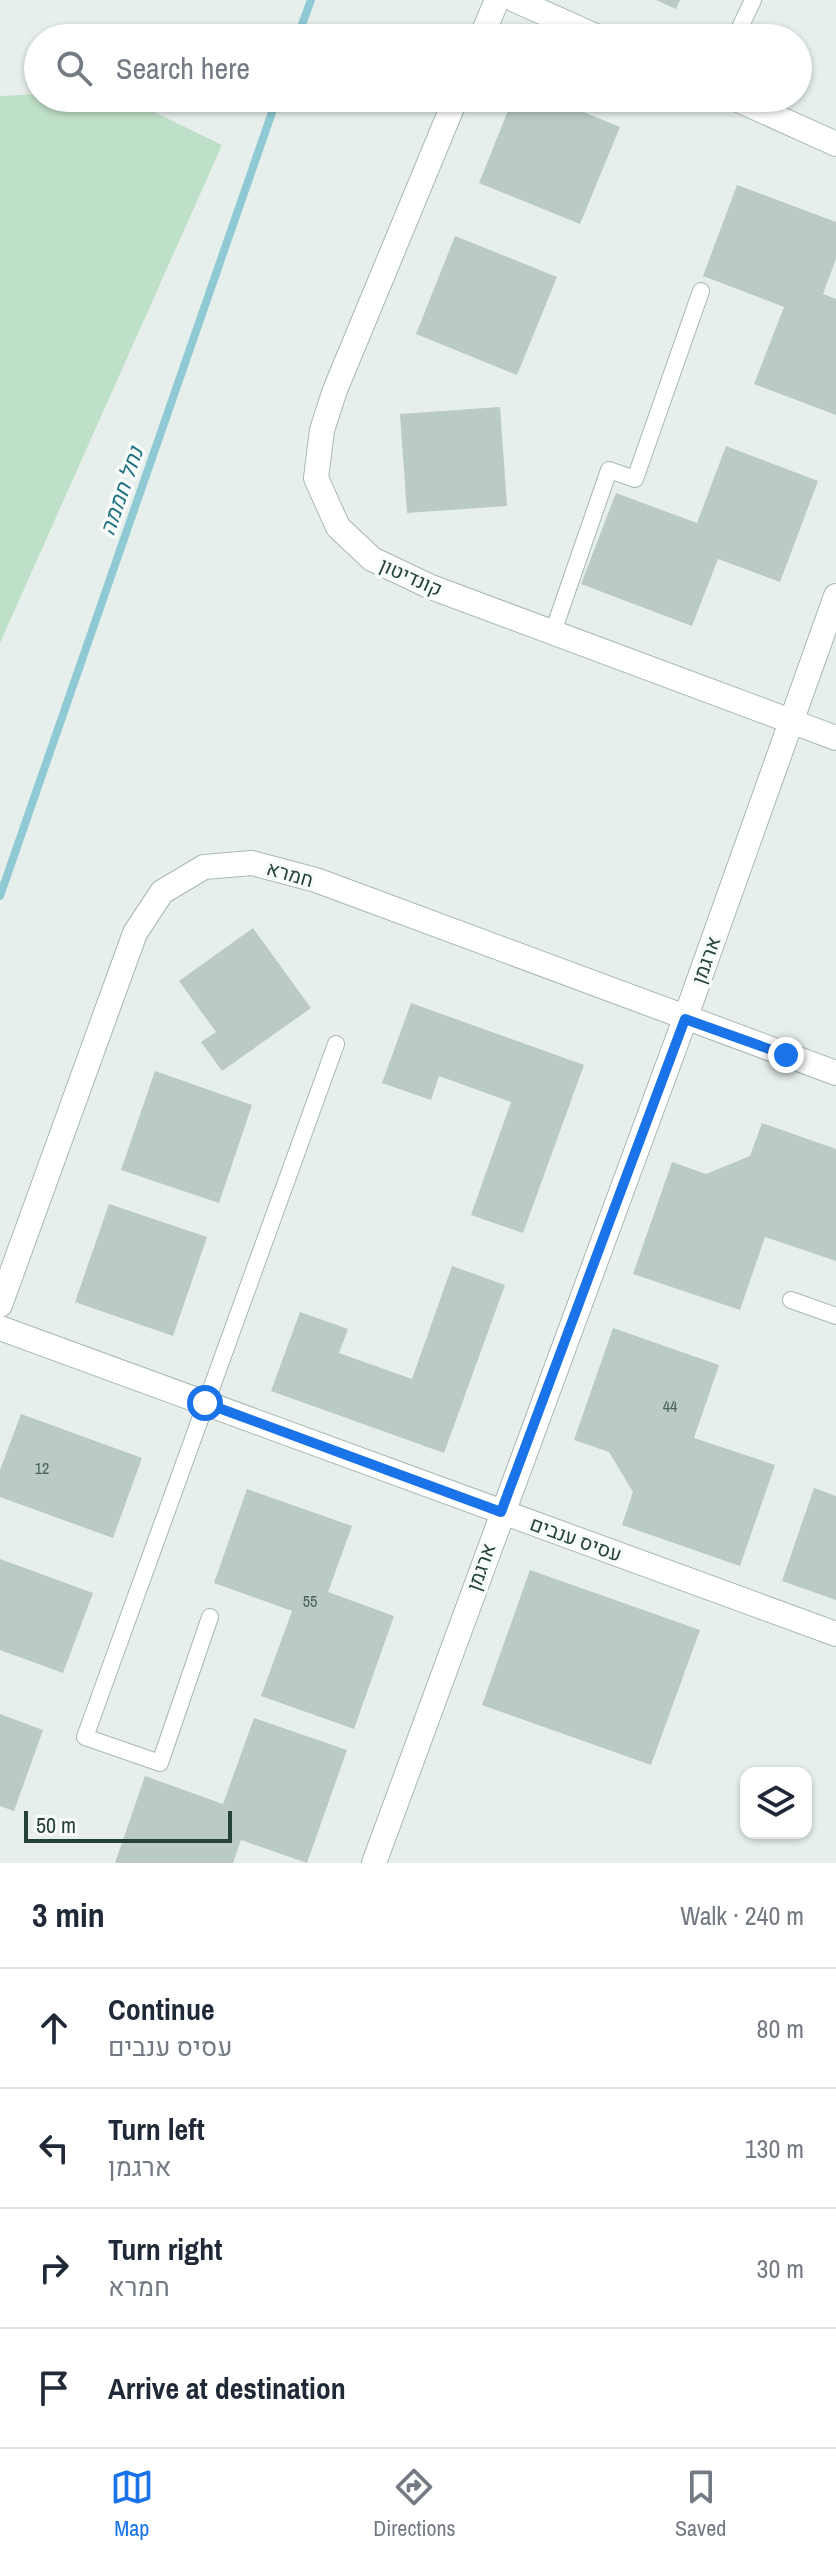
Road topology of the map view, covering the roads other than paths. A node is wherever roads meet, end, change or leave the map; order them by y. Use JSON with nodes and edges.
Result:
{"nodes":[{"id":1,"x":497,"y":0,"type":"edge"},
{"id":2,"x":515,"y":0,"type":"edge"},
{"id":3,"x":753,"y":0,"type":"edge"},
{"id":4,"x":487,"y":24,"type":"edge"},
{"id":5,"x":569,"y":24,"type":"edge"},
{"id":6,"x":742,"y":24,"type":"edge"},
{"id":7,"x":450,"y":112,"type":"edge"},
{"id":8,"x":765,"y":112,"type":"edge"},
{"id":9,"x":836,"y":144,"type":"edge"},
{"id":10,"x":701,"y":291,"type":"dead end"},
{"id":11,"x":836,"y":596,"type":"edge"},
{"id":12,"x":553,"y":632,"type":"junction"},
{"id":13,"x":792,"y":721,"type":"junction"},
{"id":14,"x":836,"y":738,"type":"edge"},
{"id":15,"x":685,"y":1019,"type":"junction"},
{"id":16,"x":336,"y":1044,"type":"dead end"},
{"id":17,"x":836,"y":1073,"type":"edge"},
{"id":18,"x":791,"y":1300,"type":"dead end"},
{"id":19,"x":0,"y":1305,"type":"edge"},
{"id":20,"x":836,"y":1316,"type":"edge"},
{"id":21,"x":0,"y":1328,"type":"edge"},
{"id":22,"x":205,"y":1403,"type":"junction"},
{"id":23,"x":501,"y":1512,"type":"junction"},
{"id":24,"x":210,"y":1617,"type":"dead end"},
{"id":25,"x":836,"y":1634,"type":"edge"},
{"id":26,"x":374,"y":1863,"type":"edge"}],
"edges":[{"from":1,"to":4,"type":"street"},
{"from":2,"to":5,"type":"street"},
{"from":3,"to":6,"type":"lane"},
{"from":7,"to":12,"type":"street","name":"קונדיטון"},
{"from":8,"to":9,"type":"street"},
{"from":10,"to":12,"type":"lane"},
{"from":11,"to":13,"type":"street","name":"ארגמן"},
{"from":12,"to":13,"type":"street","name":"קונדיטון"},
{"from":13,"to":14,"type":"street","name":"קונדיטון"},
{"from":13,"to":15,"type":"street","name":"ארגמן"},
{"from":15,"to":17,"type":"street","name":"חמרא"},
{"from":15,"to":19,"type":"street","name":"חמרא"},
{"from":15,"to":23,"type":"street","name":"ארגמן"},
{"from":16,"to":22,"type":"lane"},
{"from":18,"to":20,"type":"lane"},
{"from":21,"to":22,"type":"street","name":"עסיס ענבים"},
{"from":22,"to":23,"type":"street","name":"עסיס ענבים"},
{"from":22,"to":24,"type":"lane"},
{"from":23,"to":25,"type":"street","name":"עסיס ענבים"},
{"from":23,"to":26,"type":"street","name":"ארגמן"}]}
